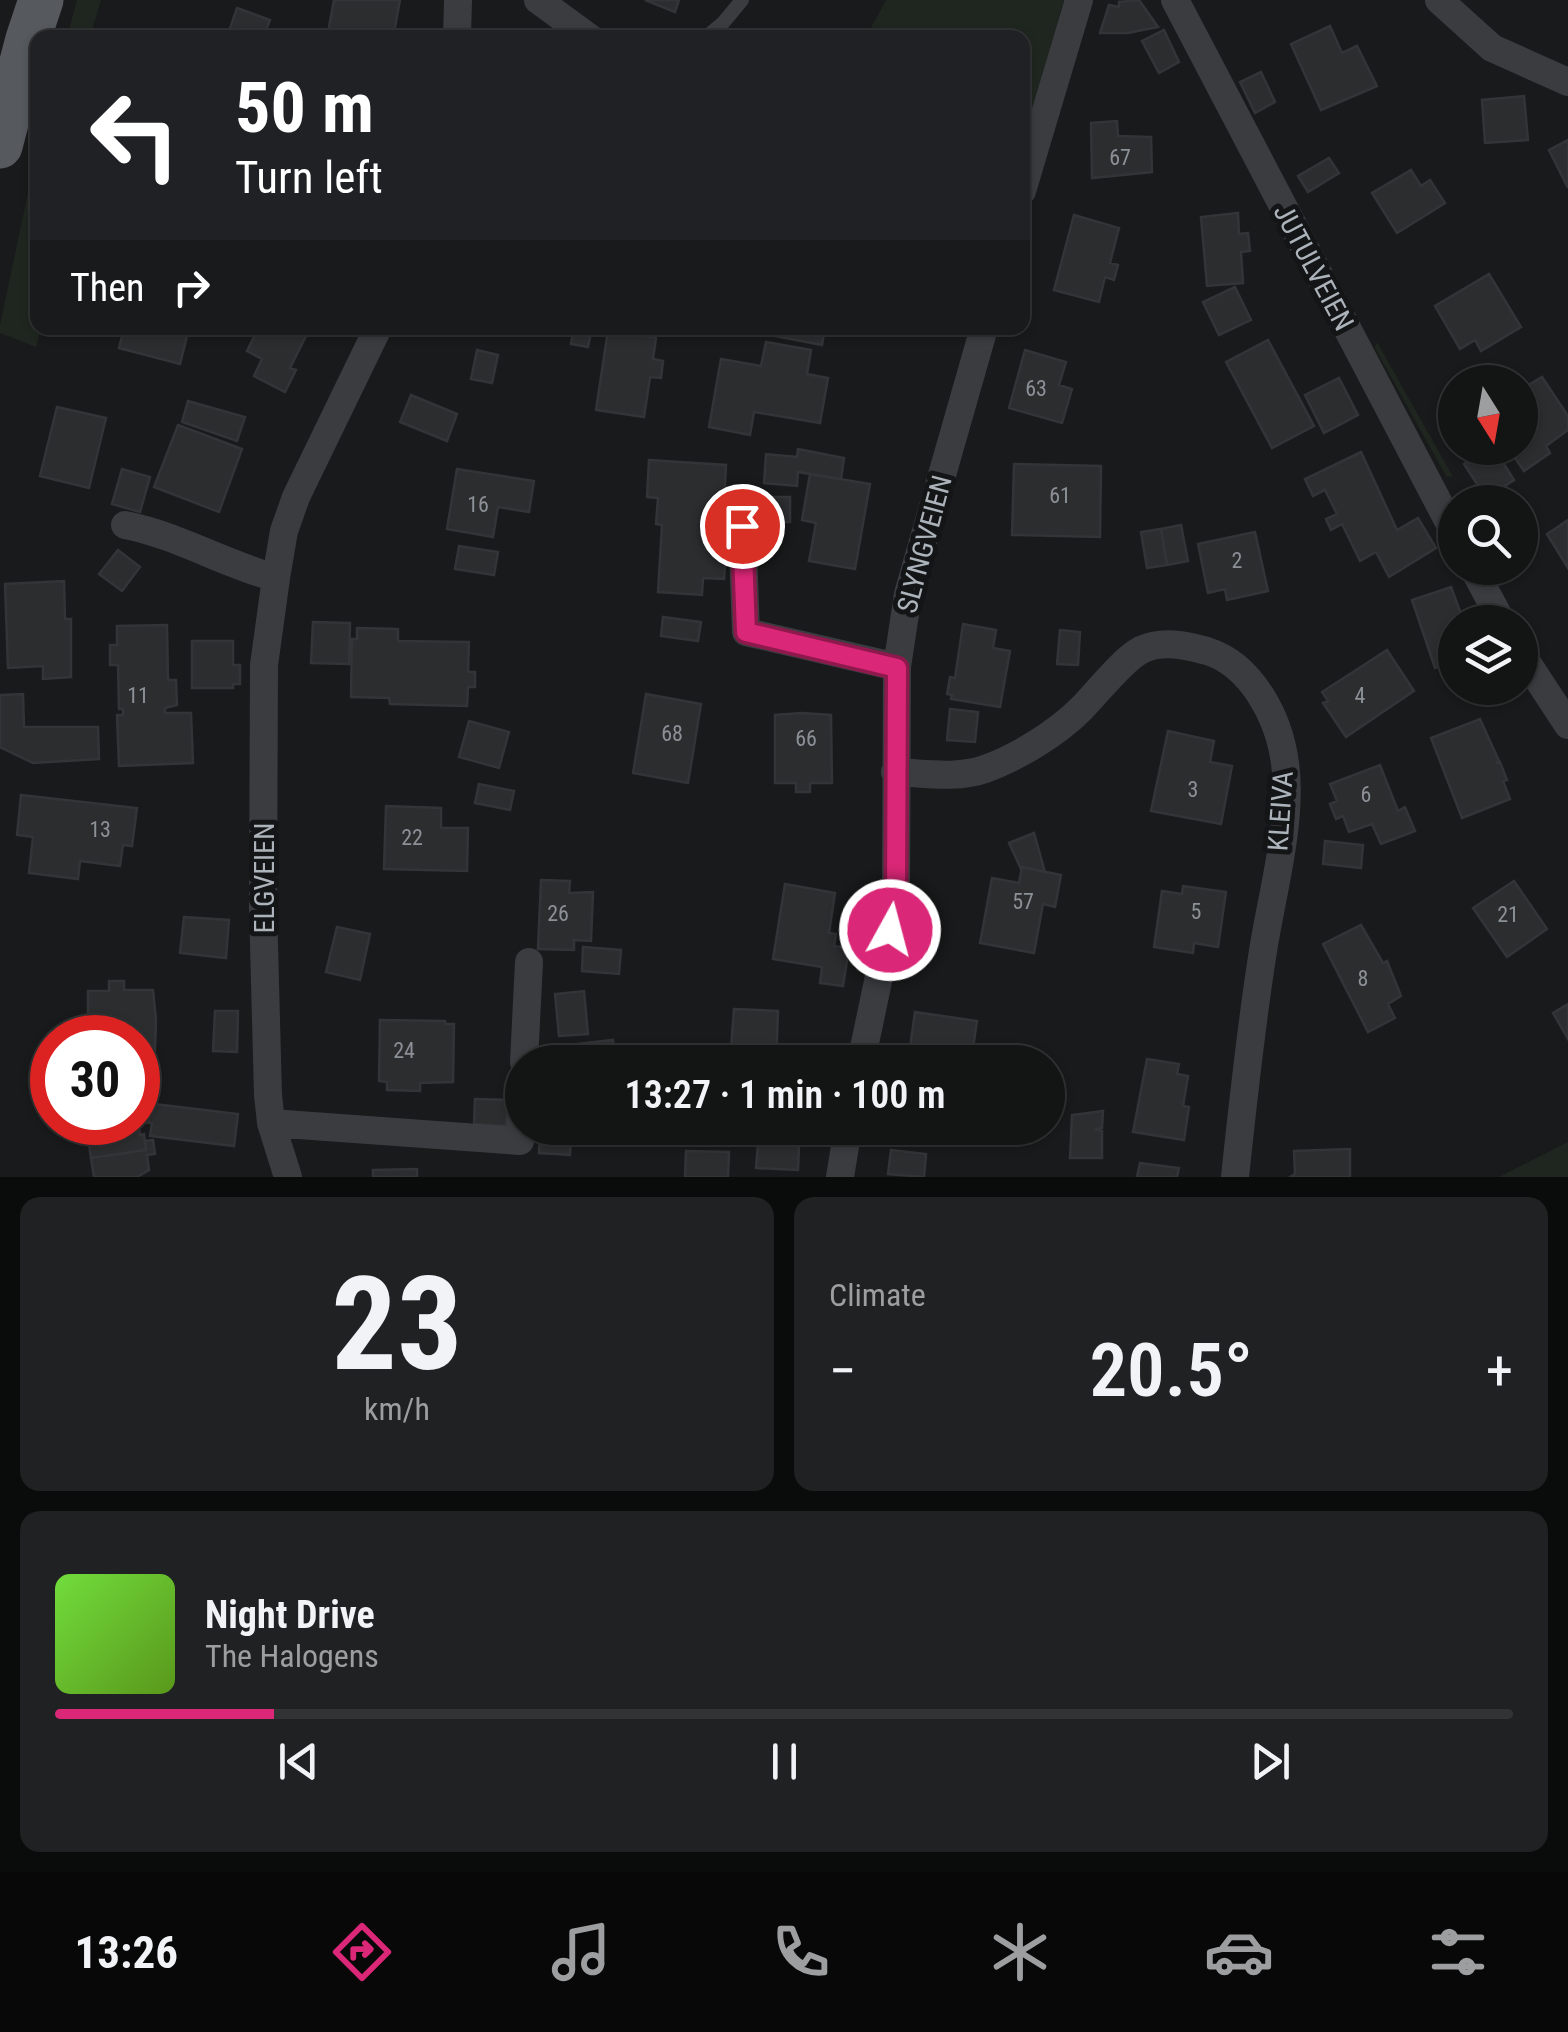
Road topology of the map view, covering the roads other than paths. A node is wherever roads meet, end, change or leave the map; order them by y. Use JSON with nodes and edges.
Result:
{"nodes":[{"id":1,"x":41,"y":0,"type":"edge"},
{"id":2,"x":458,"y":0,"type":"edge"},
{"id":3,"x":538,"y":0,"type":"edge"},
{"id":4,"x":742,"y":0,"type":"edge"},
{"id":5,"x":1079,"y":0,"type":"edge"},
{"id":6,"x":1174,"y":0,"type":"edge"},
{"id":7,"x":1440,"y":0,"type":"edge"},
{"id":8,"x":31,"y":30,"type":"edge"},
{"id":9,"x":457,"y":30,"type":"edge"},
{"id":10,"x":579,"y":30,"type":"edge"},
{"id":11,"x":715,"y":30,"type":"edge"},
{"id":12,"x":30,"y":32,"type":"edge"},
{"id":13,"x":1568,"y":82,"type":"edge"},
{"id":14,"x":0,"y":146,"type":"edge"},
{"id":15,"x":1030,"y":164,"type":"edge"},
{"id":16,"x":375,"y":335,"type":"edge"},
{"id":17,"x":982,"y":335,"type":"edge"},
{"id":18,"x":1438,"y":502,"type":"edge"},
{"id":19,"x":125,"y":525,"type":"dead end"},
{"id":20,"x":742,"y":526,"type":"dead end"},
{"id":21,"x":276,"y":578,"type":"junction"},
{"id":22,"x":897,"y":668,"type":"junction"},
{"id":23,"x":1538,"y":679,"type":"edge"},
{"id":24,"x":1568,"y":725,"type":"edge"},
{"id":25,"x":895,"y":772,"type":"junction"},
{"id":26,"x":529,"y":962,"type":"dead end"},
{"id":27,"x":525,"y":1045,"type":"edge"},
{"id":28,"x":865,"y":1045,"type":"edge"},
{"id":29,"x":271,"y":1124,"type":"junction"},
{"id":30,"x":505,"y":1141,"type":"edge"},
{"id":31,"x":845,"y":1145,"type":"edge"},
{"id":32,"x":288,"y":1177,"type":"edge"},
{"id":33,"x":840,"y":1177,"type":"edge"},
{"id":34,"x":1234,"y":1177,"type":"edge"}],
"edges":[{"from":1,"to":8,"type":"main road"},
{"from":2,"to":9,"type":"street"},
{"from":3,"to":10,"type":"street"},
{"from":4,"to":11,"type":"lane"},
{"from":5,"to":15,"type":"street"},
{"from":6,"to":18,"type":"street","name":"JUTULVEIEN"},
{"from":7,"to":13,"type":"street"},
{"from":12,"to":14,"type":"main road"},
{"from":16,"to":21,"type":"street","name":"ELGVEIEN"},
{"from":17,"to":22,"type":"street","name":"SLYNGVEIEN"},
{"from":19,"to":21,"type":"street"},
{"from":20,"to":22,"type":"street"},
{"from":21,"to":29,"type":"street","name":"ELGVEIEN"},
{"from":22,"to":25,"type":"street","name":"SLYNGVEIEN"},
{"from":23,"to":24,"type":"street"},
{"from":25,"to":28,"type":"street","name":"SLYNGVEIEN"},
{"from":25,"to":34,"type":"street","name":"KLEIVA"},
{"from":26,"to":27,"type":"street"},
{"from":29,"to":30,"type":"street"},
{"from":29,"to":32,"type":"street","name":"ELGVEIEN"},
{"from":31,"to":33,"type":"street"}]}
